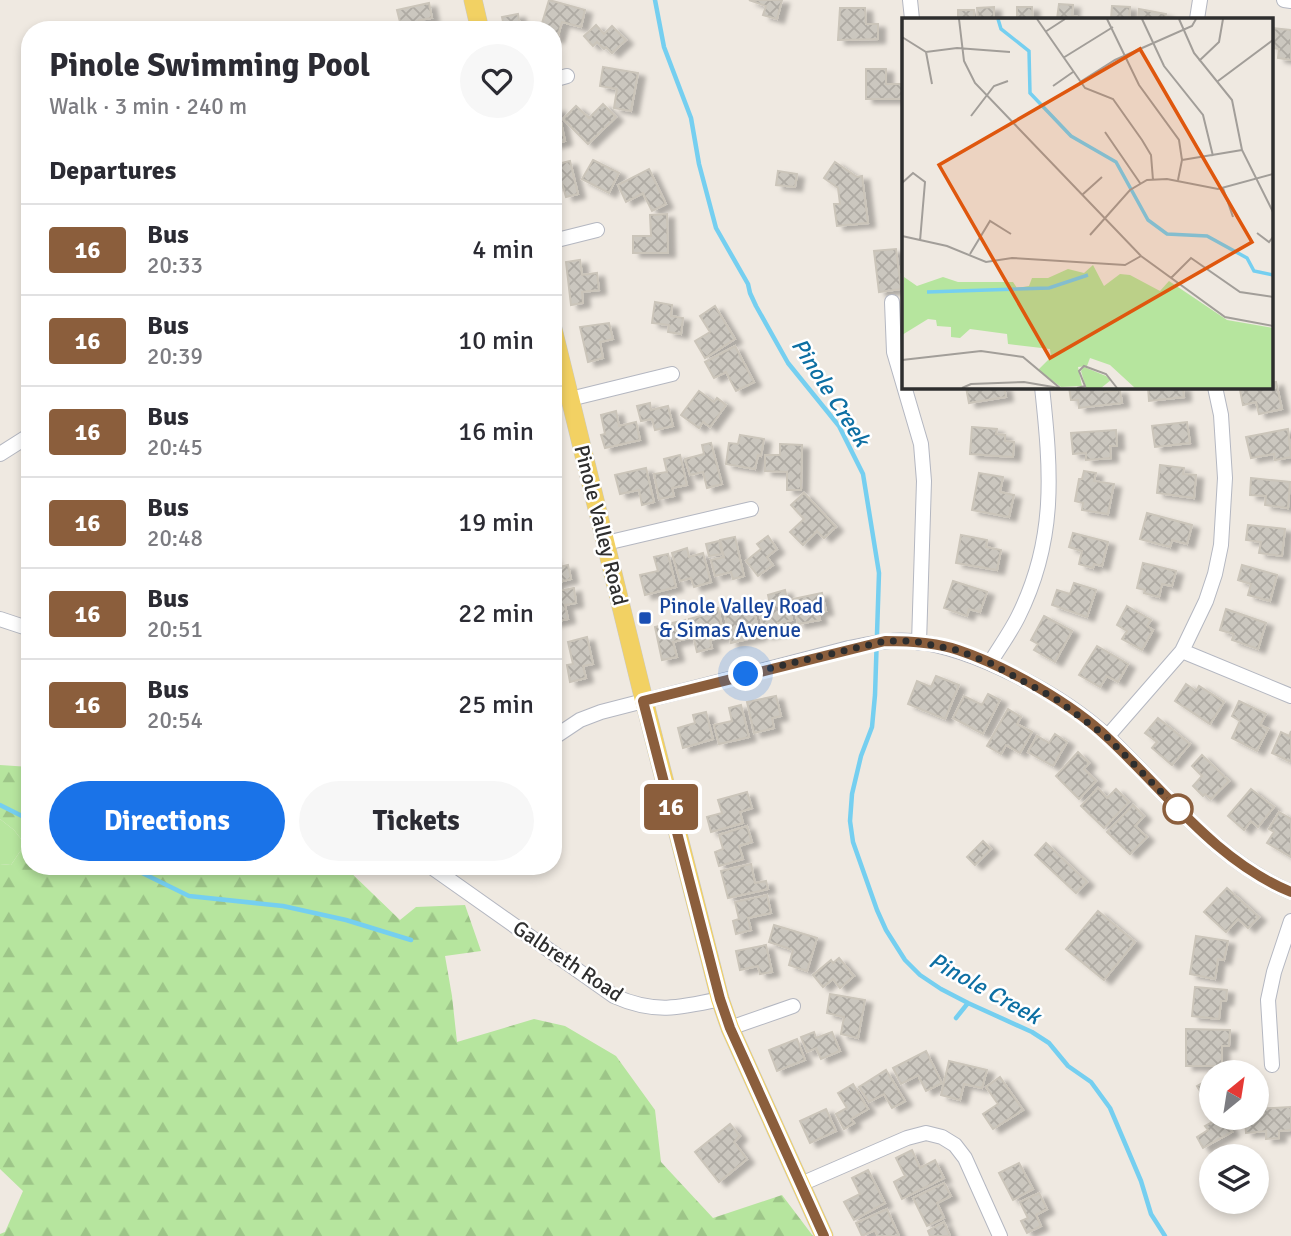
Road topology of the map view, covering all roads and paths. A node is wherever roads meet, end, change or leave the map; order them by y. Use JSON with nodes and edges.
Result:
{"nodes":[{"id":1,"x":474,"y":0,"type":"edge"},
{"id":2,"x":910,"y":0,"type":"edge"},
{"id":3,"x":1200,"y":0,"type":"edge"},
{"id":4,"x":1284,"y":0,"type":"edge"},
{"id":5,"x":1291,"y":1,"type":"edge"},
{"id":6,"x":912,"y":18,"type":"edge"},
{"id":7,"x":1198,"y":18,"type":"edge"},
{"id":8,"x":478,"y":21,"type":"edge"},
{"id":9,"x":597,"y":230,"type":"dead end"},
{"id":10,"x":562,"y":239,"type":"edge"},
{"id":11,"x":892,"y":302,"type":"dead end"},
{"id":12,"x":562,"y":367,"type":"edge"},
{"id":13,"x":672,"y":374,"type":"dead end"},
{"id":14,"x":902,"y":379,"type":"edge"},
{"id":15,"x":905,"y":388,"type":"edge"},
{"id":16,"x":1042,"y":388,"type":"edge"},
{"id":17,"x":1215,"y":388,"type":"edge"},
{"id":18,"x":570,"y":400,"type":"junction"},
{"id":19,"x":21,"y":441,"type":"edge"},
{"id":20,"x":0,"y":454,"type":"edge"},
{"id":21,"x":751,"y":509,"type":"dead end"},
{"id":22,"x":606,"y":543,"type":"junction"},
{"id":23,"x":0,"y":619,"type":"edge"},
{"id":24,"x":21,"y":626,"type":"edge"},
{"id":25,"x":916,"y":642,"type":"junction"},
{"id":26,"x":1182,"y":652,"type":"junction"},
{"id":27,"x":990,"y":663,"type":"junction"},
{"id":28,"x":1291,"y":696,"type":"edge"},
{"id":29,"x":643,"y":701,"type":"junction"},
{"id":30,"x":562,"y":732,"type":"edge"},
{"id":31,"x":1107,"y":737,"type":"junction"},
{"id":32,"x":443,"y":875,"type":"edge"},
{"id":33,"x":1291,"y":892,"type":"edge"},
{"id":34,"x":1291,"y":921,"type":"edge"},
{"id":35,"x":720,"y":999,"type":"junction"},
{"id":36,"x":793,"y":1006,"type":"dead end"},
{"id":37,"x":730,"y":1028,"type":"junction"},
{"id":38,"x":1272,"y":1065,"type":"dead end"},
{"id":39,"x":801,"y":1184,"type":"junction"},
{"id":40,"x":824,"y":1236,"type":"edge"},
{"id":41,"x":1000,"y":1236,"type":"edge"}],
"edges":[{"from":1,"to":8,"type":"main road"},
{"from":2,"to":6,"type":"street"},
{"from":3,"to":7,"type":"street"},
{"from":4,"to":5,"type":"street"},
{"from":9,"to":10,"type":"street"},
{"from":11,"to":14,"type":"street"},
{"from":12,"to":18,"type":"main road","name":"Pinole Valley Road"},
{"from":13,"to":18,"type":"street"},
{"from":15,"to":25,"type":"street"},
{"from":16,"to":27,"type":"street"},
{"from":17,"to":26,"type":"street"},
{"from":18,"to":22,"type":"main road","name":"Pinole Valley Road"},
{"from":19,"to":20,"type":"street"},
{"from":21,"to":22,"type":"street"},
{"from":22,"to":29,"type":"main road","name":"Pinole Valley Road"},
{"from":23,"to":24,"type":"street"},
{"from":25,"to":27,"type":"street"},
{"from":25,"to":29,"type":"street"},
{"from":26,"to":28,"type":"street"},
{"from":26,"to":31,"type":"street"},
{"from":27,"to":31,"type":"street"},
{"from":29,"to":30,"type":"street"},
{"from":29,"to":35,"type":"main road","name":"Pinole Valley Road"},
{"from":31,"to":33,"type":"street"},
{"from":32,"to":35,"type":"street","name":"Galbreth Road"},
{"from":34,"to":38,"type":"street"},
{"from":35,"to":37,"type":"main road","name":"Pinole Valley Road"},
{"from":36,"to":37,"type":"street"},
{"from":37,"to":39,"type":"main road","name":"Pinole Valley Road"},
{"from":39,"to":40,"type":"main road","name":"Pinole Valley Road"},
{"from":39,"to":41,"type":"street"}]}
